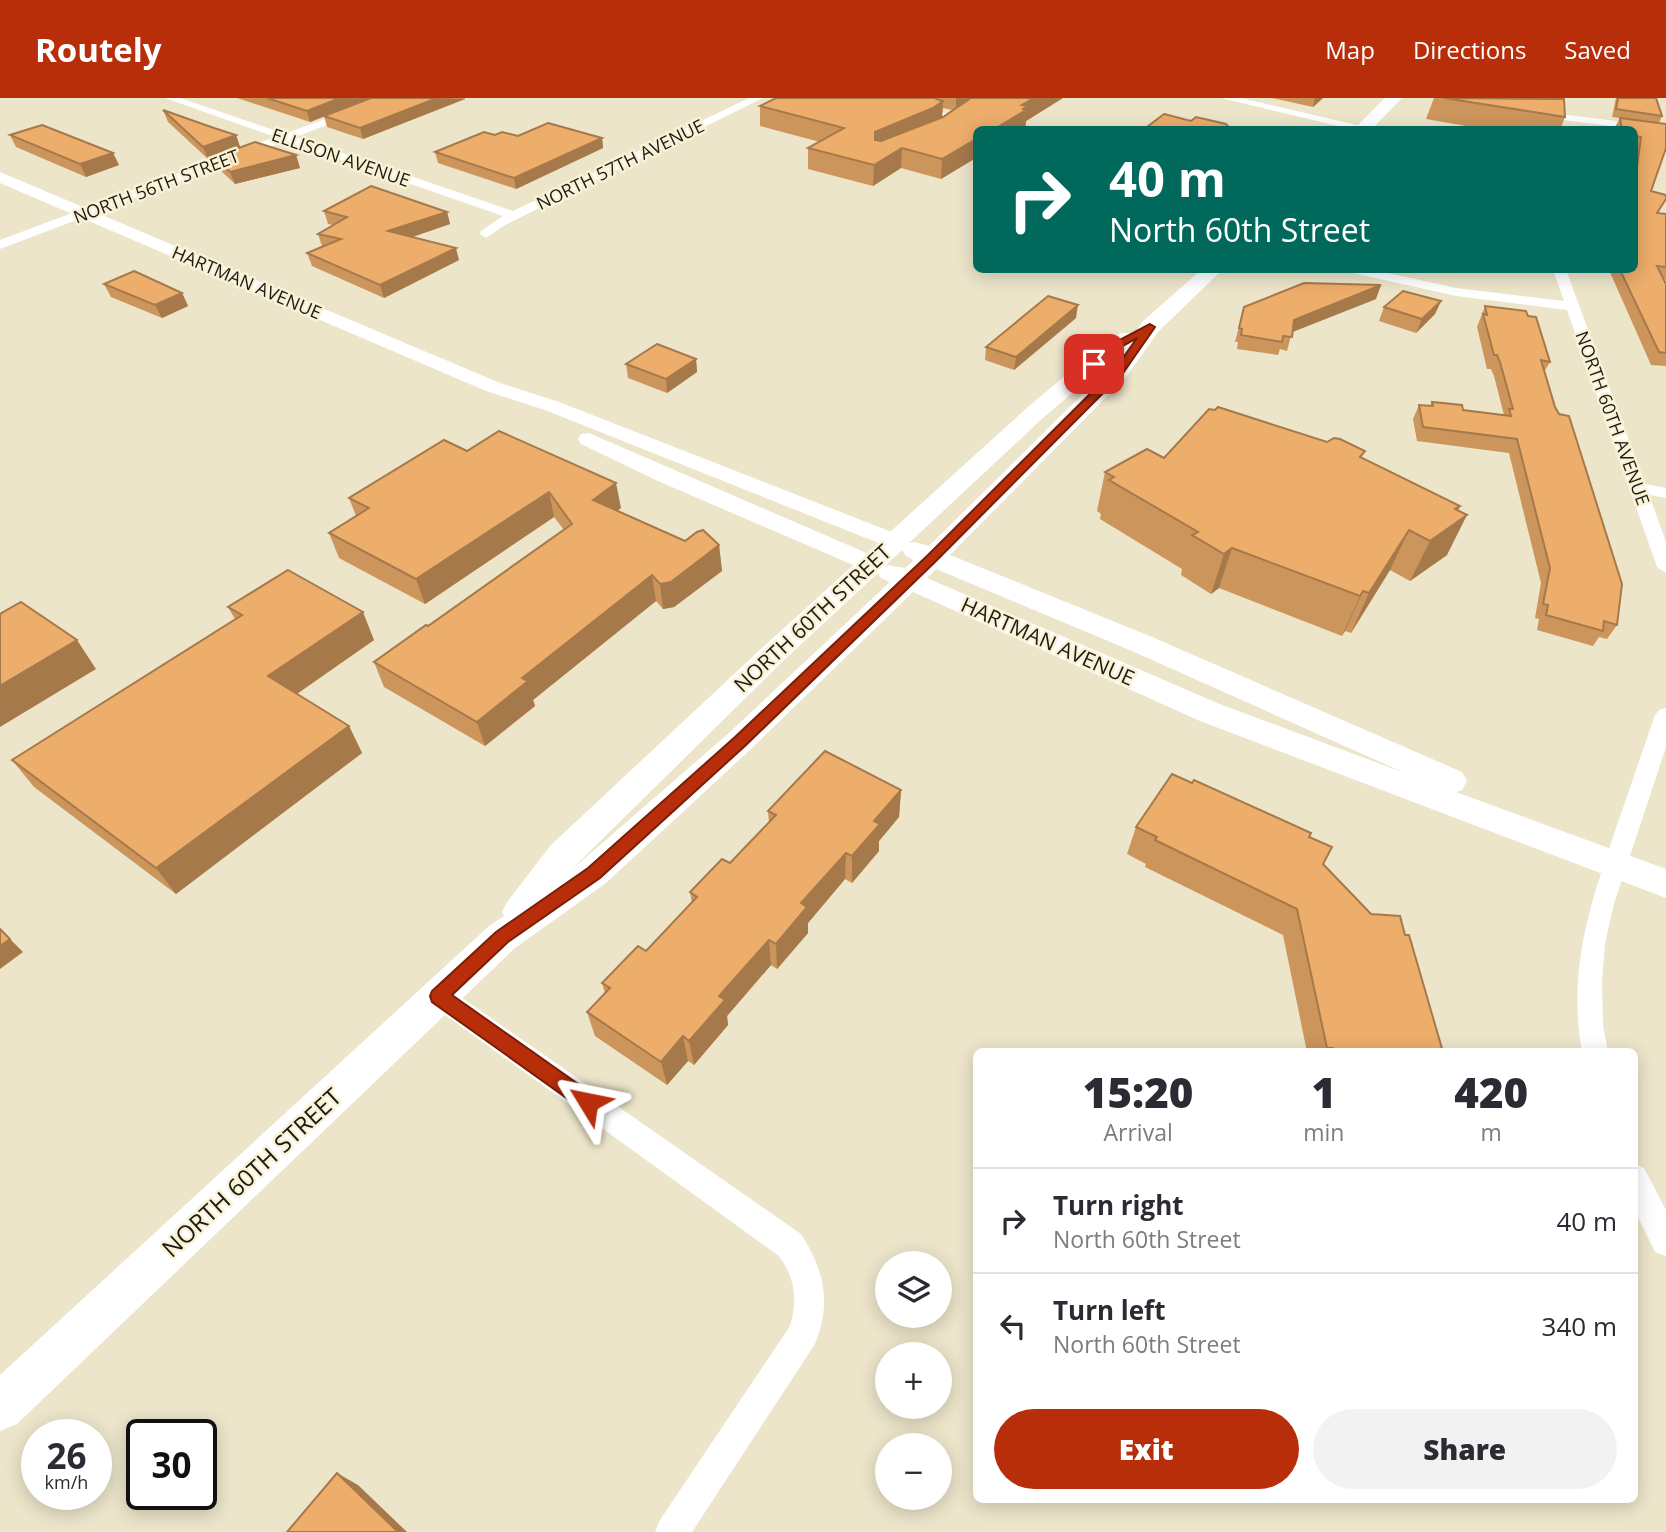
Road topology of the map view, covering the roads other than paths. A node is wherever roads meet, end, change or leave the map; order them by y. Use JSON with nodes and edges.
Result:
{"nodes":[{"id":1,"x":170,"y":98,"type":"edge"},
{"id":2,"x":390,"y":98,"type":"edge"},
{"id":3,"x":758,"y":98,"type":"edge"},
{"id":4,"x":878,"y":98,"type":"edge"},
{"id":5,"x":1226,"y":98,"type":"edge"},
{"id":6,"x":1394,"y":98,"type":"edge"},
{"id":7,"x":1520,"y":111,"type":"edge"},
{"id":8,"x":957,"y":118,"type":"edge"},
{"id":9,"x":1582,"y":125,"type":"edge"},
{"id":10,"x":1349,"y":126,"type":"edge"},
{"id":11,"x":1365,"y":126,"type":"edge"},
{"id":12,"x":1638,"y":128,"type":"edge"},
{"id":13,"x":1666,"y":130,"type":"edge"},
{"id":14,"x":285,"y":138,"type":"junction"},
{"id":15,"x":0,"y":177,"type":"edge"},
{"id":16,"x":85,"y":213,"type":"junction"},
{"id":17,"x":513,"y":215,"type":"junction"},
{"id":18,"x":486,"y":234,"type":"dead end"},
{"id":19,"x":0,"y":245,"type":"edge"},
{"id":20,"x":1209,"y":273,"type":"edge"},
{"id":21,"x":1371,"y":273,"type":"edge"},
{"id":22,"x":1561,"y":273,"type":"edge"},
{"id":23,"x":1572,"y":306,"type":"junction"},
{"id":24,"x":1150,"y":327,"type":"junction"},
{"id":25,"x":493,"y":387,"type":"junction"},
{"id":26,"x":1638,"y":488,"type":"junction"},
{"id":27,"x":1666,"y":494,"type":"edge"},
{"id":28,"x":894,"y":541,"type":"junction"},
{"id":29,"x":933,"y":557,"type":"junction"},
{"id":30,"x":869,"y":563,"type":"junction"},
{"id":31,"x":1666,"y":567,"type":"edge"},
{"id":32,"x":909,"y":580,"type":"junction"},
{"id":33,"x":1666,"y":715,"type":"edge"},
{"id":34,"x":1616,"y":863,"type":"junction"},
{"id":35,"x":1666,"y":884,"type":"edge"},
{"id":36,"x":502,"y":937,"type":"junction"},
{"id":37,"x":439,"y":996,"type":"junction"},
{"id":38,"x":1594,"y":1048,"type":"edge"},
{"id":39,"x":1638,"y":1186,"type":"edge"},
{"id":40,"x":1666,"y":1241,"type":"edge"},
{"id":41,"x":0,"y":1407,"type":"edge"},
{"id":42,"x":672,"y":1532,"type":"edge"}],
"edges":[{"from":1,"to":14,"type":"street","name":"ELLISON AVENUE"},
{"from":2,"to":14,"type":"street","name":"NORTH 56TH STREET"},
{"from":3,"to":17,"type":"street","name":"NORTH 57TH AVENUE"},
{"from":4,"to":8,"type":"street"},
{"from":5,"to":10,"type":"street"},
{"from":6,"to":11,"type":"main road"},
{"from":7,"to":9,"type":"street"},
{"from":12,"to":13,"type":"street"},
{"from":14,"to":16,"type":"street","name":"NORTH 56TH STREET"},
{"from":14,"to":17,"type":"street","name":"ELLISON AVENUE"},
{"from":15,"to":16,"type":"street","name":"HARTMAN AVENUE"},
{"from":16,"to":19,"type":"street","name":"NORTH 56TH STREET"},
{"from":16,"to":25,"type":"street","name":"HARTMAN AVENUE"},
{"from":17,"to":18,"type":"street","name":"NORTH 57TH AVENUE"},
{"from":20,"to":24,"type":"main road","name":"NORTH 60TH STREET"},
{"from":21,"to":23,"type":"street"},
{"from":22,"to":23,"type":"street","name":"NORTH 60TH AVENUE"},
{"from":23,"to":26,"type":"street","name":"NORTH 60TH AVENUE"},
{"from":24,"to":28,"type":"main road","name":"NORTH 60TH STREET"},
{"from":24,"to":29,"type":"main road","name":"NORTH 60TH STREET"},
{"from":25,"to":28,"type":"street","name":"HARTMAN AVENUE"},
{"from":25,"to":30,"type":"street","name":"HARTMAN AVENUE"},
{"from":26,"to":27,"type":"street"},
{"from":26,"to":31,"type":"street","name":"NORTH 60TH AVENUE"},
{"from":28,"to":29,"type":"main road","name":"HARTMAN AVENUE"},
{"from":28,"to":30,"type":"main road","name":"NORTH 60TH STREET"},
{"from":29,"to":32,"type":"main road","name":"NORTH 60TH STREET"},
{"from":29,"to":34,"type":"main road","name":"HARTMAN AVENUE"},
{"from":30,"to":32,"type":"main road","name":"HARTMAN AVENUE"},
{"from":30,"to":36,"type":"main road","name":"NORTH 60TH STREET"},
{"from":32,"to":34,"type":"main road","name":"HARTMAN AVENUE"},
{"from":32,"to":36,"type":"main road","name":"NORTH 60TH STREET"},
{"from":33,"to":34,"type":"street"},
{"from":34,"to":35,"type":"main road","name":"HARTMAN AVENUE"},
{"from":34,"to":38,"type":"street"},
{"from":36,"to":37,"type":"main road","name":"NORTH 60TH STREET"},
{"from":37,"to":41,"type":"main road","name":"NORTH 60TH STREET"},
{"from":37,"to":42,"type":"street"},
{"from":39,"to":40,"type":"street"}]}
